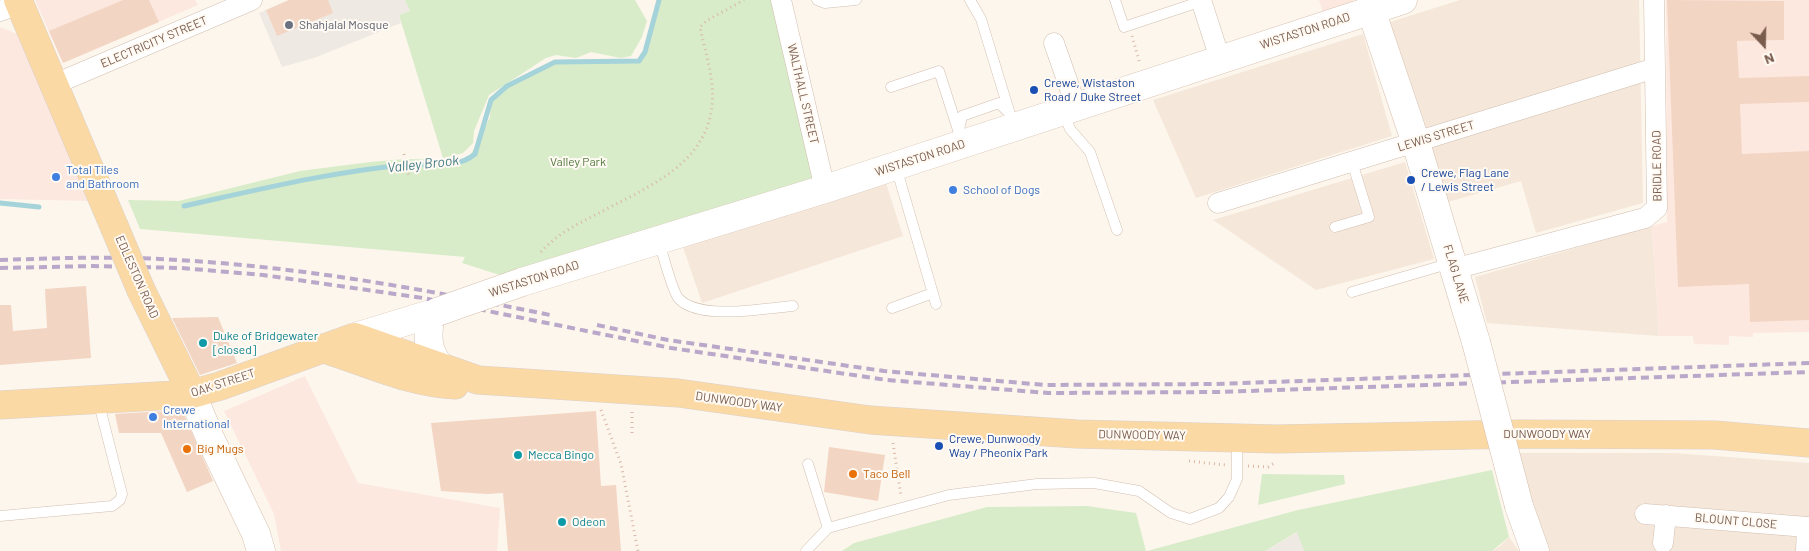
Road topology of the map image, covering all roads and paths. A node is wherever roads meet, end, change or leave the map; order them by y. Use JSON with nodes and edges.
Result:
{"nodes":[{"id":1,"x":744,"y":0,"type":"edge"},
{"id":2,"x":781,"y":0,"type":"edge"},
{"id":3,"x":817,"y":0,"type":"edge"},
{"id":4,"x":856,"y":0,"type":"edge"},
{"id":5,"x":970,"y":0,"type":"edge"},
{"id":6,"x":1115,"y":0,"type":"edge"},
{"id":7,"x":1403,"y":0,"type":"edge"},
{"id":8,"x":1654,"y":0,"type":"edge"},
{"id":9,"x":1201,"y":1,"type":"edge"},
{"id":10,"x":242,"y":2,"type":"edge"},
{"id":11,"x":12,"y":5,"type":"edge"},
{"id":12,"x":1369,"y":5,"type":"edge"},
{"id":13,"x":1128,"y":25,"type":"junction"},
{"id":14,"x":1054,"y":43,"type":"dead end"},
{"id":15,"x":1220,"y":59,"type":"junction"},
{"id":16,"x":1655,"y":68,"type":"junction"},
{"id":17,"x":55,"y":84,"type":"junction"},
{"id":18,"x":1146,"y":84,"type":"junction"},
{"id":19,"x":891,"y":87,"type":"dead end"},
{"id":20,"x":1069,"y":109,"type":"junction"},
{"id":21,"x":1012,"y":120,"type":"junction"},
{"id":22,"x":961,"y":137,"type":"junction"},
{"id":23,"x":1416,"y":142,"type":"junction"},
{"id":24,"x":404,"y":154,"type":"dead end"},
{"id":25,"x":1352,"y":162,"type":"junction"},
{"id":26,"x":896,"y":166,"type":"junction"},
{"id":27,"x":409,"y":178,"type":"dead end"},
{"id":28,"x":825,"y":189,"type":"junction"},
{"id":29,"x":1218,"y":204,"type":"dead end"},
{"id":30,"x":1335,"y":228,"type":"dead end"},
{"id":31,"x":1118,"y":230,"type":"dead end"},
{"id":32,"x":658,"y":240,"type":"junction"},
{"id":33,"x":1453,"y":266,"type":"junction"},
{"id":34,"x":532,"y":279,"type":"junction"},
{"id":35,"x":1352,"y":292,"type":"dead end"},
{"id":36,"x":933,"y":293,"type":"junction"},
{"id":37,"x":936,"y":304,"type":"dead end"},
{"id":38,"x":793,"y":306,"type":"dead end"},
{"id":39,"x":892,"y":308,"type":"dead end"},
{"id":40,"x":434,"y":313,"type":"junction"},
{"id":41,"x":355,"y":337,"type":"junction"},
{"id":42,"x":321,"y":348,"type":"junction"},
{"id":43,"x":441,"y":367,"type":"junction"},
{"id":44,"x":478,"y":380,"type":"junction"},
{"id":45,"x":594,"y":387,"type":"junction"},
{"id":46,"x":192,"y":394,"type":"junction"},
{"id":47,"x":98,"y":400,"type":"junction"},
{"id":48,"x":632,"y":404,"type":"dead end"},
{"id":49,"x":0,"y":405,"type":"edge"},
{"id":50,"x":892,"y":435,"type":"dead end"},
{"id":51,"x":632,"y":437,"type":"dead end"},
{"id":52,"x":1237,"y":437,"type":"junction"},
{"id":53,"x":1809,"y":443,"type":"edge"},
{"id":54,"x":808,"y":464,"type":"dead end"},
{"id":55,"x":903,"y":507,"type":"junction"},
{"id":56,"x":1645,"y":514,"type":"dead end"},
{"id":57,"x":1666,"y":515,"type":"junction"},
{"id":58,"x":0,"y":516,"type":"edge"},
{"id":59,"x":1808,"y":526,"type":"edge"},
{"id":60,"x":828,"y":528,"type":"junction"},
{"id":61,"x":1663,"y":543,"type":"dead end"},
{"id":62,"x":261,"y":551,"type":"edge"},
{"id":63,"x":638,"y":551,"type":"edge"},
{"id":64,"x":806,"y":551,"type":"edge"},
{"id":65,"x":1535,"y":551,"type":"edge"},
{"id":66,"x":1806,"y":551,"type":"edge"}],
"edges":[{"from":1,"to":34,"type":"path"},
{"from":2,"to":28,"type":"street","name":"WALTHALL STREET"},
{"from":3,"to":4,"type":"lane"},
{"from":5,"to":21,"type":"lane"},
{"from":6,"to":13,"type":"lane"},
{"from":7,"to":12,"type":"street","name":"WISTASTON ROAD"},
{"from":8,"to":16,"type":"street","name":"BRIDLE ROAD"},
{"from":9,"to":13,"type":"lane"},
{"from":9,"to":15,"type":"street"},
{"from":10,"to":17,"type":"street","name":"ELECTRICITY STREET"},
{"from":11,"to":17,"type":"main road","name":"EDLESTON ROAD"},
{"from":12,"to":15,"type":"street","name":"WISTASTON ROAD"},
{"from":12,"to":23,"type":"street","name":"FLAG LANE"},
{"from":13,"to":18,"type":"path"},
{"from":14,"to":20,"type":"street"},
{"from":15,"to":18,"type":"street","name":"WISTASTON ROAD"},
{"from":16,"to":23,"type":"street","name":"LEWIS STREET"},
{"from":16,"to":33,"type":"street","name":"BRIDLE ROAD"},
{"from":17,"to":46,"type":"main road","name":"EDLESTON ROAD","bridge":true},
{"from":18,"to":20,"type":"street","name":"WISTASTON ROAD"},
{"from":19,"to":22,"type":"lane"},
{"from":20,"to":21,"type":"street","name":"WISTASTON ROAD"},
{"from":20,"to":31,"type":"lane"},
{"from":21,"to":22,"type":"street","name":"WISTASTON ROAD"},
{"from":22,"to":26,"type":"street","name":"WISTASTON ROAD"},
{"from":23,"to":25,"type":"street","name":"LEWIS STREET"},
{"from":23,"to":33,"type":"street","name":"FLAG LANE"},
{"from":24,"to":27,"type":"path"},
{"from":25,"to":29,"type":"street","name":"LEWIS STREET"},
{"from":25,"to":30,"type":"lane"},
{"from":26,"to":28,"type":"street","name":"WISTASTON ROAD"},
{"from":26,"to":36,"type":"lane"},
{"from":28,"to":32,"type":"street","name":"WISTASTON ROAD"},
{"from":32,"to":34,"type":"street","name":"WISTASTON ROAD"},
{"from":32,"to":38,"type":"lane"},
{"from":33,"to":35,"type":"lane"},
{"from":33,"to":65,"type":"street","name":"FLAG LANE","bridge":true},
{"from":34,"to":40,"type":"street","name":"WISTASTON ROAD","bridge":true},
{"from":36,"to":37,"type":"lane"},
{"from":36,"to":39,"type":"lane"},
{"from":40,"to":41,"type":"street","name":"OAK STREET"},
{"from":40,"to":43,"type":"street"},
{"from":41,"to":42,"type":"main road","name":"OAK STREET"},
{"from":41,"to":43,"type":"main road","name":"DUNWOODY WAY"},
{"from":42,"to":44,"type":"main road","name":"DUNWOODY WAY"},
{"from":42,"to":46,"type":"main road","name":"OAK STREET"},
{"from":43,"to":44,"type":"main road","name":"DUNWOODY WAY"},
{"from":44,"to":45,"type":"main road","name":"DUNWOODY WAY"},
{"from":45,"to":52,"type":"main road","name":"DUNWOODY WAY"},
{"from":45,"to":63,"type":"path"},
{"from":46,"to":47,"type":"main road","name":"OAK STREET"},
{"from":46,"to":62,"type":"street","name":"EDLESTON ROAD"},
{"from":47,"to":49,"type":"main road","name":"OAK STREET"},
{"from":47,"to":58,"type":"lane"},
{"from":48,"to":51,"type":"path"},
{"from":50,"to":55,"type":"path"},
{"from":52,"to":53,"type":"main road","name":"DUNWOODY WAY"},
{"from":52,"to":55,"type":"lane"},
{"from":54,"to":60,"type":"lane"},
{"from":55,"to":60,"type":"lane"},
{"from":56,"to":57,"type":"street","name":"BLOUNT CLOSE"},
{"from":57,"to":59,"type":"street","name":"BLOUNT CLOSE"},
{"from":57,"to":61,"type":"street"},
{"from":59,"to":66,"type":"street","name":"BLOUNT CLOSE"},
{"from":60,"to":64,"type":"lane"}]}
